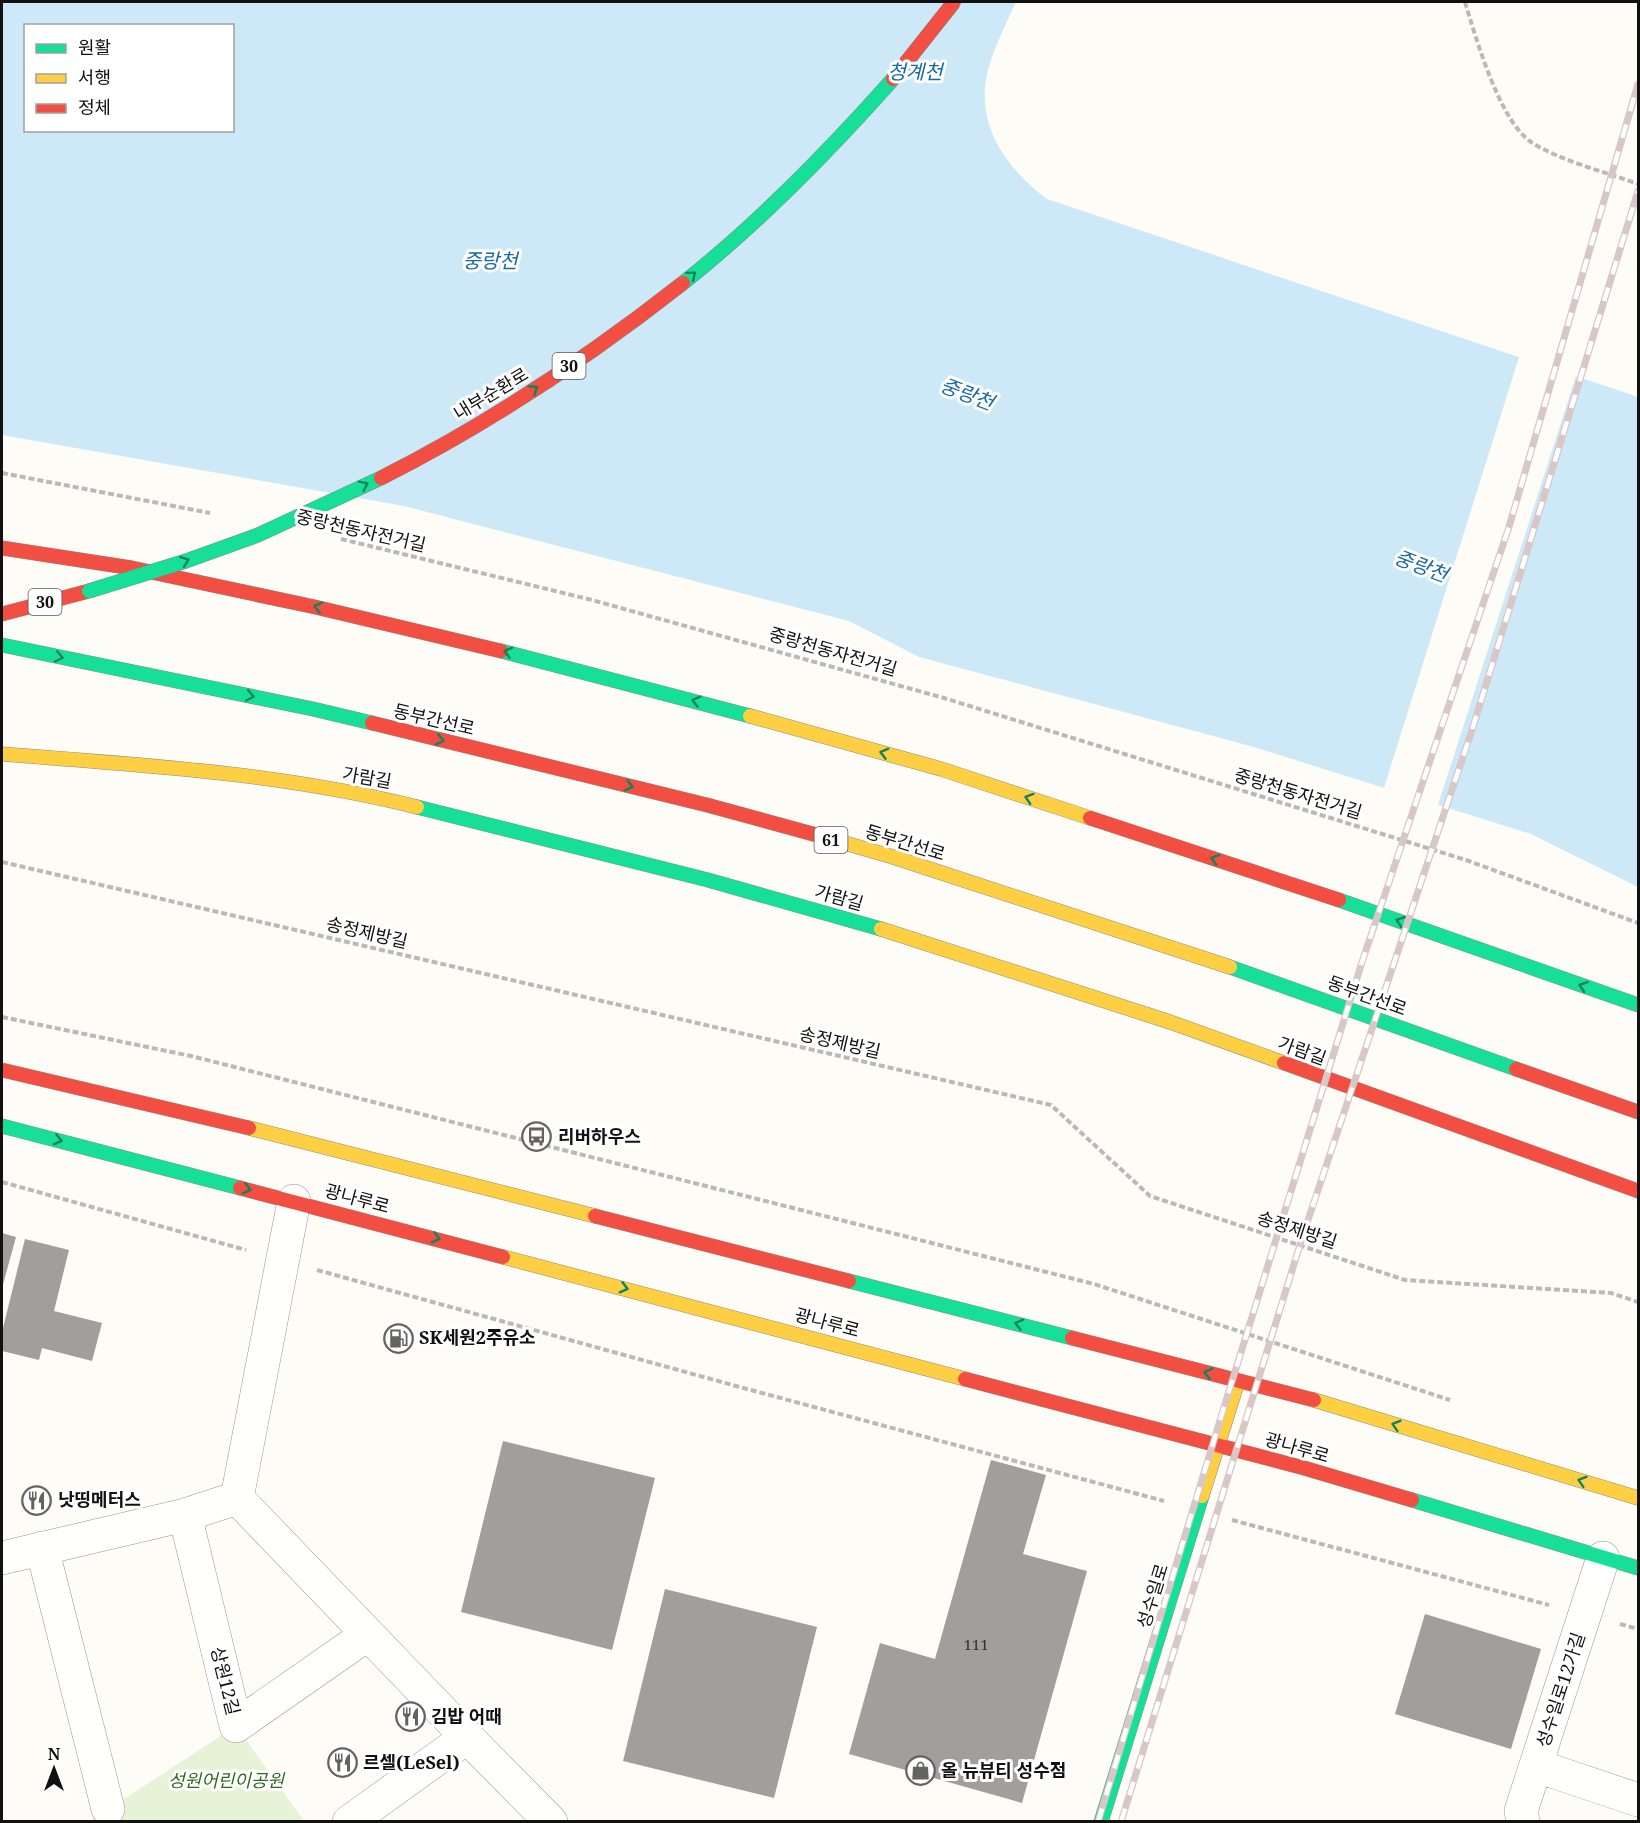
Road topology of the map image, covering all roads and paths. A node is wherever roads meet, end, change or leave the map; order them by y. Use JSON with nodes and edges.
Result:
{"nodes":[{"id":1,"x":954,"y":2,"type":"edge"},
{"id":2,"x":1465,"y":2,"type":"edge"},
{"id":3,"x":1638,"y":184,"type":"edge"},
{"id":4,"x":2,"y":473,"type":"edge"},
{"id":5,"x":211,"y":513,"type":"dead end"},
{"id":6,"x":337,"y":538,"type":"dead end"},
{"id":7,"x":2,"y":548,"type":"edge"},
{"id":8,"x":2,"y":614,"type":"edge"},
{"id":9,"x":2,"y":645,"type":"edge"},
{"id":10,"x":2,"y":754,"type":"edge"},
{"id":11,"x":2,"y":862,"type":"edge"},
{"id":12,"x":1638,"y":923,"type":"edge"},
{"id":13,"x":1638,"y":1005,"type":"edge"},
{"id":14,"x":2,"y":1017,"type":"edge"},
{"id":15,"x":2,"y":1070,"type":"edge"},
{"id":16,"x":1638,"y":1112,"type":"edge"},
{"id":17,"x":2,"y":1126,"type":"edge"},
{"id":18,"x":2,"y":1182,"type":"edge"},
{"id":19,"x":1638,"y":1191,"type":"edge"},
{"id":20,"x":294,"y":1201,"type":"junction"},
{"id":21,"x":283,"y":1261,"type":"junction"},
{"id":22,"x":1638,"y":1302,"type":"edge"},
{"id":23,"x":1238,"y":1381,"type":"junction"},
{"id":24,"x":1457,"y":1402,"type":"dead end"},
{"id":25,"x":1218,"y":1444,"type":"junction"},
{"id":26,"x":237,"y":1498,"type":"junction"},
{"id":27,"x":1638,"y":1498,"type":"edge"},
{"id":28,"x":1198,"y":1510,"type":"junction"},
{"id":29,"x":185,"y":1515,"type":"junction"},
{"id":30,"x":42,"y":1548,"type":"junction"},
{"id":31,"x":2,"y":1558,"type":"edge"},
{"id":32,"x":1602,"y":1558,"type":"junction"},
{"id":33,"x":1638,"y":1568,"type":"edge"},
{"id":34,"x":1585,"y":1614,"type":"junction"},
{"id":35,"x":1638,"y":1629,"type":"edge"},
{"id":36,"x":368,"y":1634,"type":"junction"},
{"id":37,"x":468,"y":1737,"type":"junction"},
{"id":38,"x":1537,"y":1766,"type":"junction"},
{"id":39,"x":1638,"y":1800,"type":"edge"},
{"id":40,"x":108,"y":1809,"type":"dead end"},
{"id":41,"x":349,"y":1821,"type":"edge"},
{"id":42,"x":551,"y":1821,"type":"edge"},
{"id":43,"x":1101,"y":1821,"type":"edge"},
{"id":44,"x":1522,"y":1821,"type":"edge"}],
"edges":[{"from":8,"to":1,"type":"main road","name":"내부순환로","number":"30","one_way":true,"bridge":true},
{"from":2,"to":3,"type":"path"},
{"from":4,"to":5,"type":"path"},
{"from":6,"to":12,"type":"path","name":"중랑천동자전거길"},
{"from":13,"to":7,"type":"main road","one_way":true},
{"from":9,"to":16,"type":"main road","name":"동부간선로","number":"61","one_way":true},
{"from":10,"to":19,"type":"main road","name":"가람길"},
{"from":11,"to":22,"type":"path","name":"송정제방길"},
{"from":14,"to":24,"type":"path"},
{"from":23,"to":15,"type":"main road","one_way":true},
{"from":17,"to":20,"type":"main road","name":"광나루로","one_way":true},
{"from":18,"to":21,"type":"path"},
{"from":20,"to":21,"type":"street"},
{"from":20,"to":25,"type":"main road","name":"광나루로","one_way":true},
{"from":21,"to":26,"type":"street"},
{"from":21,"to":28,"type":"path"},
{"from":23,"to":25,"type":"main road","name":"성수일로"},
{"from":27,"to":23,"type":"main road","one_way":true},
{"from":25,"to":28,"type":"main road","name":"성수일로"},
{"from":25,"to":32,"type":"main road","name":"광나루로"},
{"from":26,"to":29,"type":"street"},
{"from":26,"to":36,"type":"street"},
{"from":28,"to":34,"type":"path"},
{"from":28,"to":43,"type":"main road","name":"성수일로"},
{"from":29,"to":30,"type":"street"},
{"from":29,"to":36,"type":"street","name":"상원12길"},
{"from":30,"to":31,"type":"street"},
{"from":30,"to":40,"type":"street"},
{"from":32,"to":33,"type":"main road","name":"광나루로"},
{"from":32,"to":34,"type":"street","name":"성수일로12가길"},
{"from":34,"to":35,"type":"path"},
{"from":34,"to":38,"type":"street","name":"성수일로12가길"},
{"from":36,"to":37,"type":"street"},
{"from":37,"to":41,"type":"street"},
{"from":37,"to":42,"type":"street"},
{"from":38,"to":39,"type":"street"},
{"from":38,"to":44,"type":"street","name":"성수일로12가길"}]}
